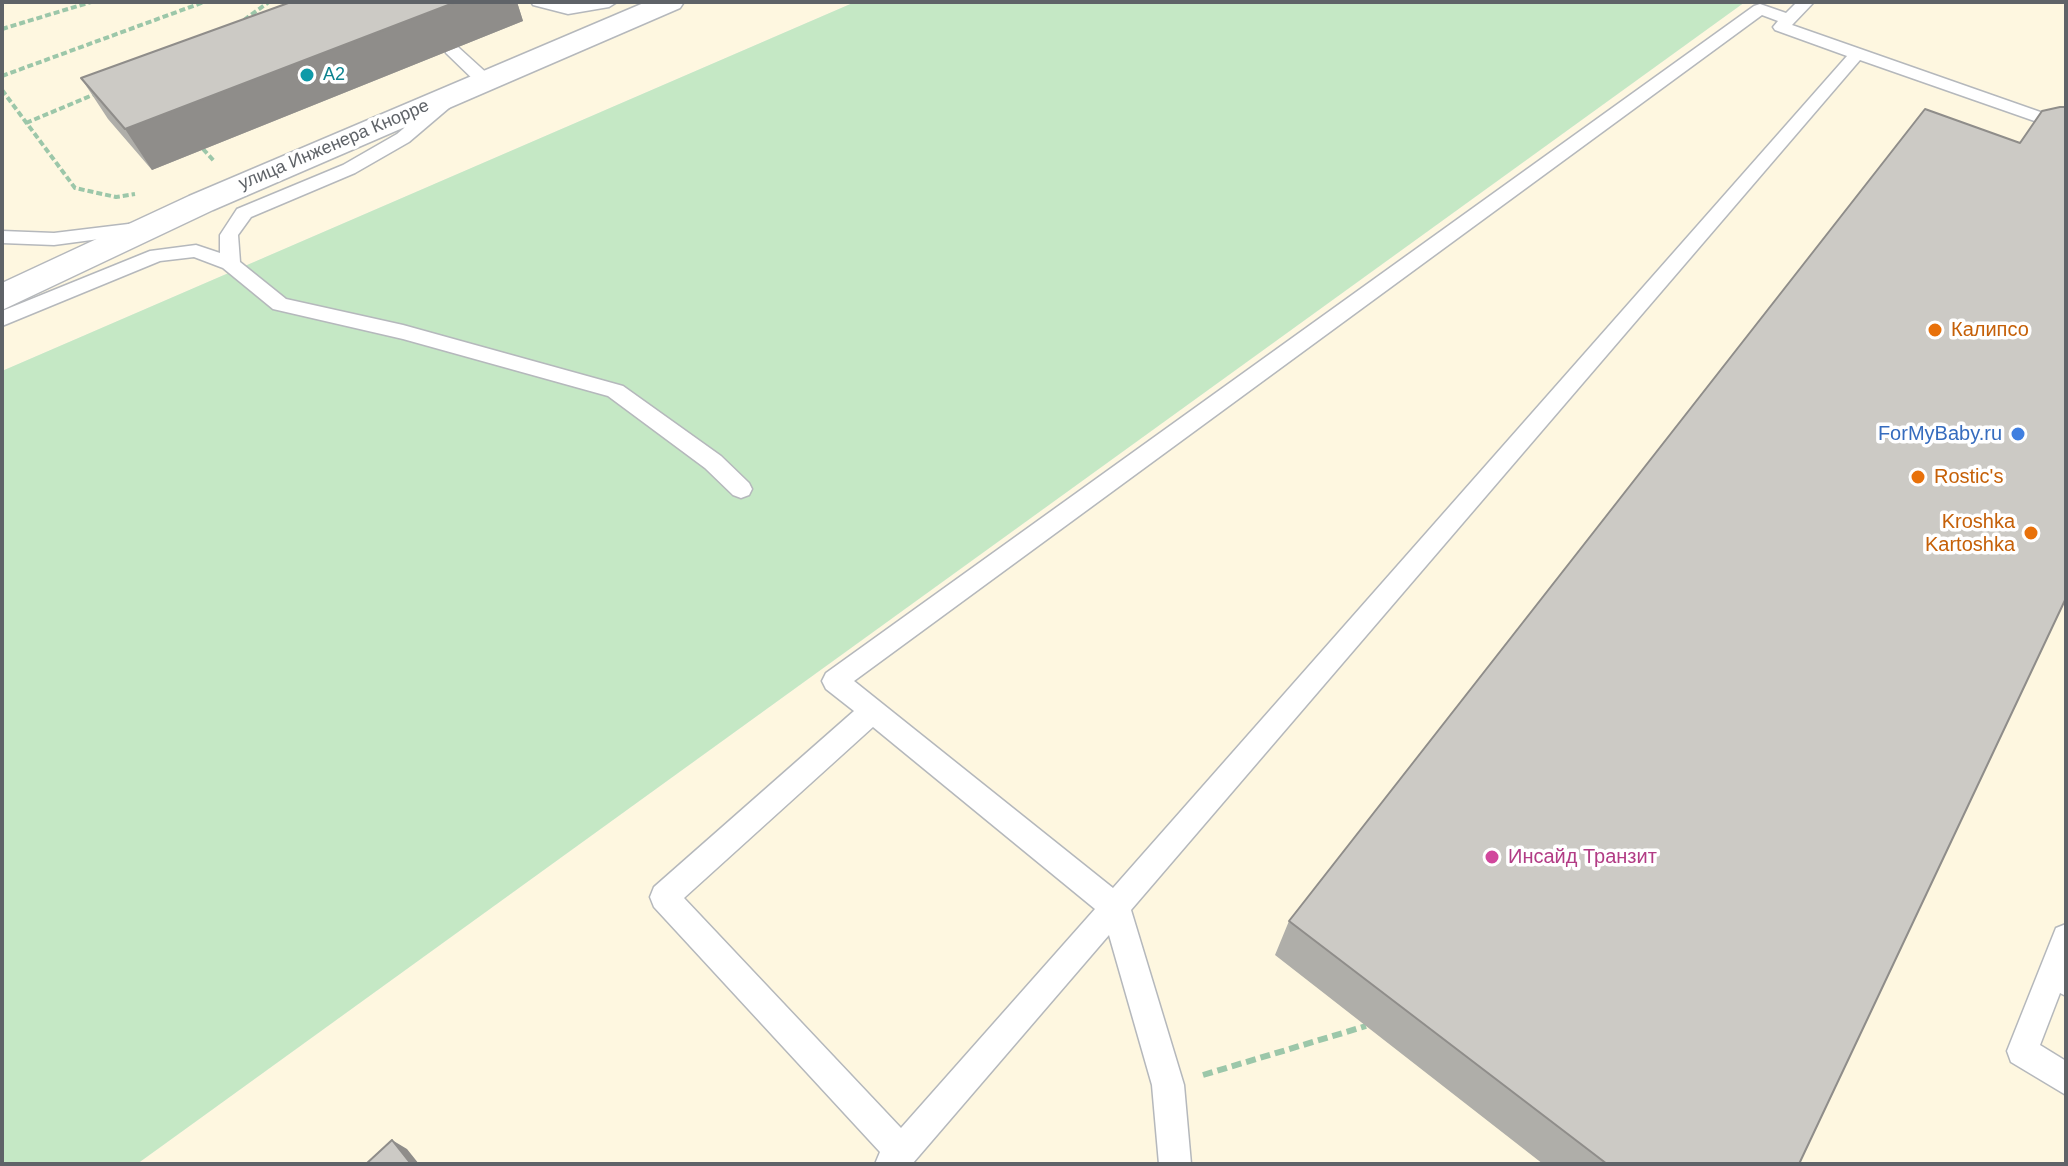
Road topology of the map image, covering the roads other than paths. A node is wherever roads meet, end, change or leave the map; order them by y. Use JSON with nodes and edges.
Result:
{"nodes":[{"id":1,"x":539,"y":2,"type":"edge"},
{"id":2,"x":609,"y":2,"type":"edge"},
{"id":3,"x":670,"y":2,"type":"edge"},
{"id":4,"x":1806,"y":2,"type":"edge"},
{"id":5,"x":1789,"y":19,"type":"junction"},
{"id":6,"x":452,"y":50,"type":"edge"},
{"id":7,"x":1857,"y":54,"type":"junction"},
{"id":8,"x":471,"y":86,"type":"junction"},
{"id":9,"x":2066,"y":127,"type":"edge"},
{"id":10,"x":147,"y":228,"type":"junction"},
{"id":11,"x":2,"y":237,"type":"edge"},
{"id":12,"x":230,"y":264,"type":"junction"},
{"id":13,"x":2,"y":298,"type":"edge"},
{"id":14,"x":2,"y":319,"type":"edge"},
{"id":15,"x":741,"y":489,"type":"dead end"},
{"id":16,"x":872,"y":711,"type":"junction"},
{"id":17,"x":1116,"y":908,"type":"junction"},
{"id":18,"x":2066,"y":938,"type":"edge"},
{"id":19,"x":2059,"y":977,"type":"edge"},
{"id":20,"x":2066,"y":1079,"type":"edge"},
{"id":21,"x":896,"y":1158,"type":"edge"},
{"id":22,"x":1175,"y":1164,"type":"edge"}],
"edges":[{"from":1,"to":2,"type":"lane"},
{"from":3,"to":8,"type":"street","name":"улица Инженера Кнорре"},
{"from":4,"to":5,"type":"lane"},
{"from":5,"to":7,"type":"lane"},
{"from":5,"to":16,"type":"lane"},
{"from":6,"to":8,"type":"lane"},
{"from":7,"to":9,"type":"lane"},
{"from":7,"to":17,"type":"lane"},
{"from":8,"to":10,"type":"street","name":"улица Инженера Кнорре"},
{"from":8,"to":12,"type":"lane"},
{"from":10,"to":11,"type":"lane"},
{"from":10,"to":13,"type":"street","name":"улица Инженера Кнорре"},
{"from":12,"to":14,"type":"lane"},
{"from":12,"to":15,"type":"lane"},
{"from":16,"to":17,"type":"lane"},
{"from":16,"to":21,"type":"lane"},
{"from":17,"to":21,"type":"lane"},
{"from":17,"to":22,"type":"lane"},
{"from":18,"to":19,"type":"lane"},
{"from":19,"to":20,"type":"lane"}]}
